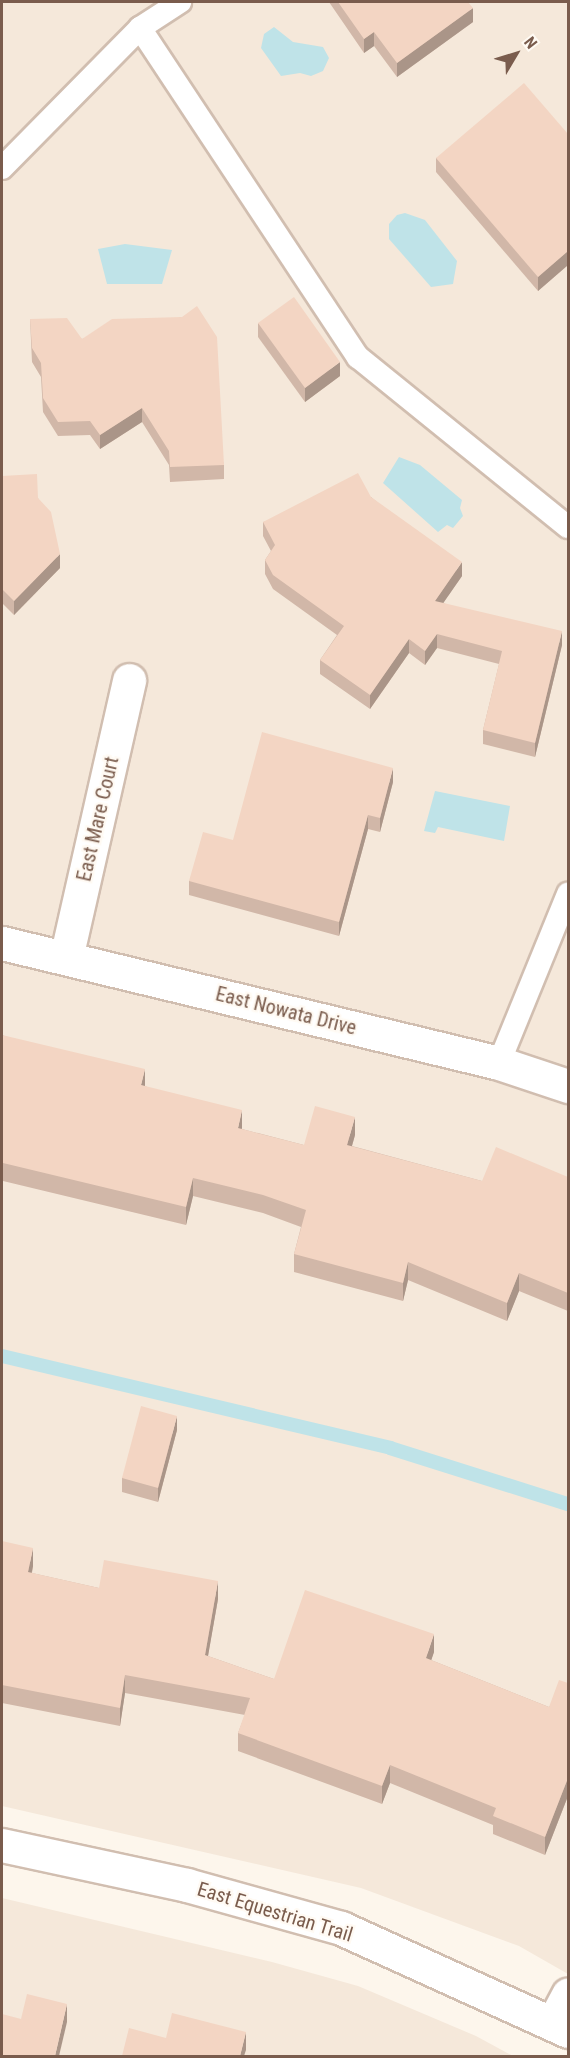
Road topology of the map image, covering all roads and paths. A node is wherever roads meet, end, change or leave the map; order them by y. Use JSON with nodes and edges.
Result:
{"nodes":[{"id":1,"x":180,"y":2,"type":"edge"},
{"id":2,"x":140,"y":28,"type":"junction"},
{"id":3,"x":2,"y":168,"type":"edge"},
{"id":4,"x":568,"y":527,"type":"edge"},
{"id":5,"x":129,"y":680,"type":"dead end"},
{"id":6,"x":568,"y":894,"type":"edge"},
{"id":7,"x":2,"y":943,"type":"edge"},
{"id":8,"x":66,"y":958,"type":"junction"},
{"id":9,"x":499,"y":1063,"type":"junction"},
{"id":10,"x":568,"y":1086,"type":"edge"},
{"id":11,"x":2,"y":1845,"type":"edge"},
{"id":12,"x":564,"y":2016,"type":"edge"}],
"edges":[{"from":1,"to":2,"type":"lane"},
{"from":2,"to":3,"type":"lane"},
{"from":2,"to":4,"type":"lane"},
{"from":5,"to":8,"type":"street","name":"East Mare Court"},
{"from":6,"to":9,"type":"lane"},
{"from":7,"to":8,"type":"street","name":"East Nowata Drive"},
{"from":8,"to":9,"type":"street","name":"East Nowata Drive"},
{"from":9,"to":10,"type":"street","name":"East Nowata Drive"},
{"from":11,"to":12,"type":"street","name":"East Equestrian Trail"}]}
